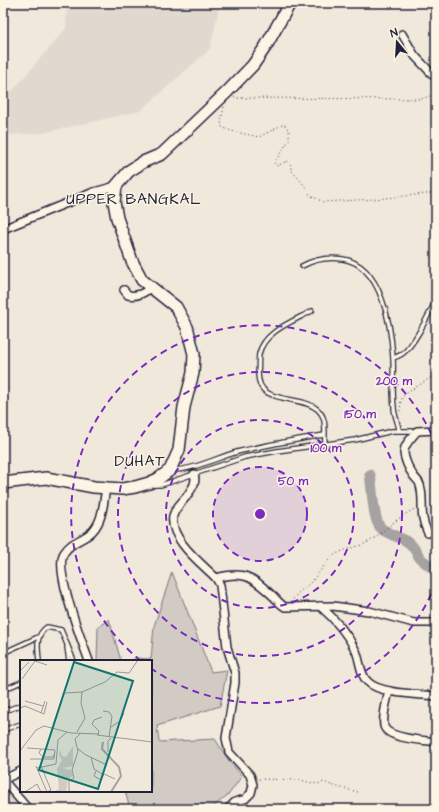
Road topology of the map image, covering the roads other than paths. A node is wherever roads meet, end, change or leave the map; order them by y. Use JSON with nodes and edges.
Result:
{"nodes":[{"id":1,"x":290,"y":3,"type":"edge"},
{"id":2,"x":402,"y":34,"type":"dead end"},
{"id":3,"x":434,"y":76,"type":"road end"},
{"id":4,"x":116,"y":186,"type":"junction"},
{"id":5,"x":3,"y":229,"type":"edge"},
{"id":6,"x":302,"y":266,"type":"dead end"},
{"id":7,"x":152,"y":287,"type":"junction"},
{"id":8,"x":124,"y":290,"type":"dead end"},
{"id":9,"x":436,"y":300,"type":"edge"},
{"id":10,"x":312,"y":311,"type":"dead end"},
{"id":11,"x":393,"y":358,"type":"junction"},
{"id":12,"x":399,"y":430,"type":"junction"},
{"id":13,"x":436,"y":430,"type":"edge"},
{"id":14,"x":416,"y":431,"type":"junction"},
{"id":15,"x":324,"y":435,"type":"junction"},
{"id":16,"x":325,"y":444,"type":"junction"},
{"id":17,"x":170,"y":470,"type":"junction"},
{"id":18,"x":194,"y":474,"type":"junction"},
{"id":19,"x":3,"y":483,"type":"edge"},
{"id":20,"x":149,"y":483,"type":"junction"},
{"id":21,"x":106,"y":488,"type":"junction"},
{"id":22,"x":428,"y":533,"type":"dead end"},
{"id":23,"x":216,"y":578,"type":"junction"},
{"id":24,"x":320,"y":606,"type":"junction"},
{"id":25,"x":436,"y":623,"type":"edge"},
{"id":26,"x":63,"y":635,"type":"junction"},
{"id":27,"x":38,"y":637,"type":"junction"},
{"id":28,"x":3,"y":653,"type":"edge"},
{"id":29,"x":39,"y":660,"type":"edge"},
{"id":30,"x":70,"y":660,"type":"edge"},
{"id":31,"x":74,"y":660,"type":"edge"},
{"id":32,"x":89,"y":660,"type":"edge"},
{"id":33,"x":20,"y":682,"type":"edge"},
{"id":34,"x":3,"y":690,"type":"edge"},
{"id":35,"x":389,"y":691,"type":"junction"},
{"id":36,"x":436,"y":696,"type":"edge"},
{"id":37,"x":20,"y":705,"type":"edge"},
{"id":38,"x":3,"y":710,"type":"edge"},
{"id":39,"x":20,"y":724,"type":"edge"},
{"id":40,"x":3,"y":730,"type":"edge"},
{"id":41,"x":436,"y":742,"type":"edge"},
{"id":42,"x":20,"y":772,"type":"edge"},
{"id":43,"x":3,"y":780,"type":"edge"},
{"id":44,"x":28,"y":809,"type":"edge"},
{"id":45,"x":228,"y":809,"type":"edge"}],
"edges":[{"from":1,"to":4,"type":"street"},
{"from":2,"to":3,"type":"street"},
{"from":4,"to":5,"type":"street"},
{"from":4,"to":7,"type":"street"},
{"from":6,"to":11,"type":"lane"},
{"from":7,"to":8,"type":"street"},
{"from":7,"to":17,"type":"street"},
{"from":9,"to":11,"type":"lane"},
{"from":10,"to":15,"type":"lane"},
{"from":11,"to":12,"type":"lane"},
{"from":12,"to":14,"type":"lane"},
{"from":12,"to":16,"type":"lane"},
{"from":13,"to":14,"type":"street"},
{"from":14,"to":22,"type":"street"},
{"from":15,"to":16,"type":"lane"},
{"from":15,"to":17,"type":"lane"},
{"from":16,"to":18,"type":"lane"},
{"from":17,"to":20,"type":"street"},
{"from":18,"to":20,"type":"lane"},
{"from":18,"to":23,"type":"street"},
{"from":19,"to":21,"type":"street"},
{"from":20,"to":21,"type":"street"},
{"from":21,"to":32,"type":"street"},
{"from":23,"to":24,"type":"street"},
{"from":23,"to":45,"type":"street"},
{"from":24,"to":25,"type":"street"},
{"from":24,"to":35,"type":"street"},
{"from":26,"to":27,"type":"lane"},
{"from":26,"to":30,"type":"lane"},
{"from":26,"to":31,"type":"lane"},
{"from":27,"to":28,"type":"lane"},
{"from":27,"to":29,"type":"lane"},
{"from":33,"to":34,"type":"lane"},
{"from":35,"to":36,"type":"street"},
{"from":35,"to":41,"type":"street"},
{"from":37,"to":38,"type":"lane"},
{"from":39,"to":40,"type":"lane"},
{"from":42,"to":43,"type":"street"},
{"from":43,"to":44,"type":"street"}]}
